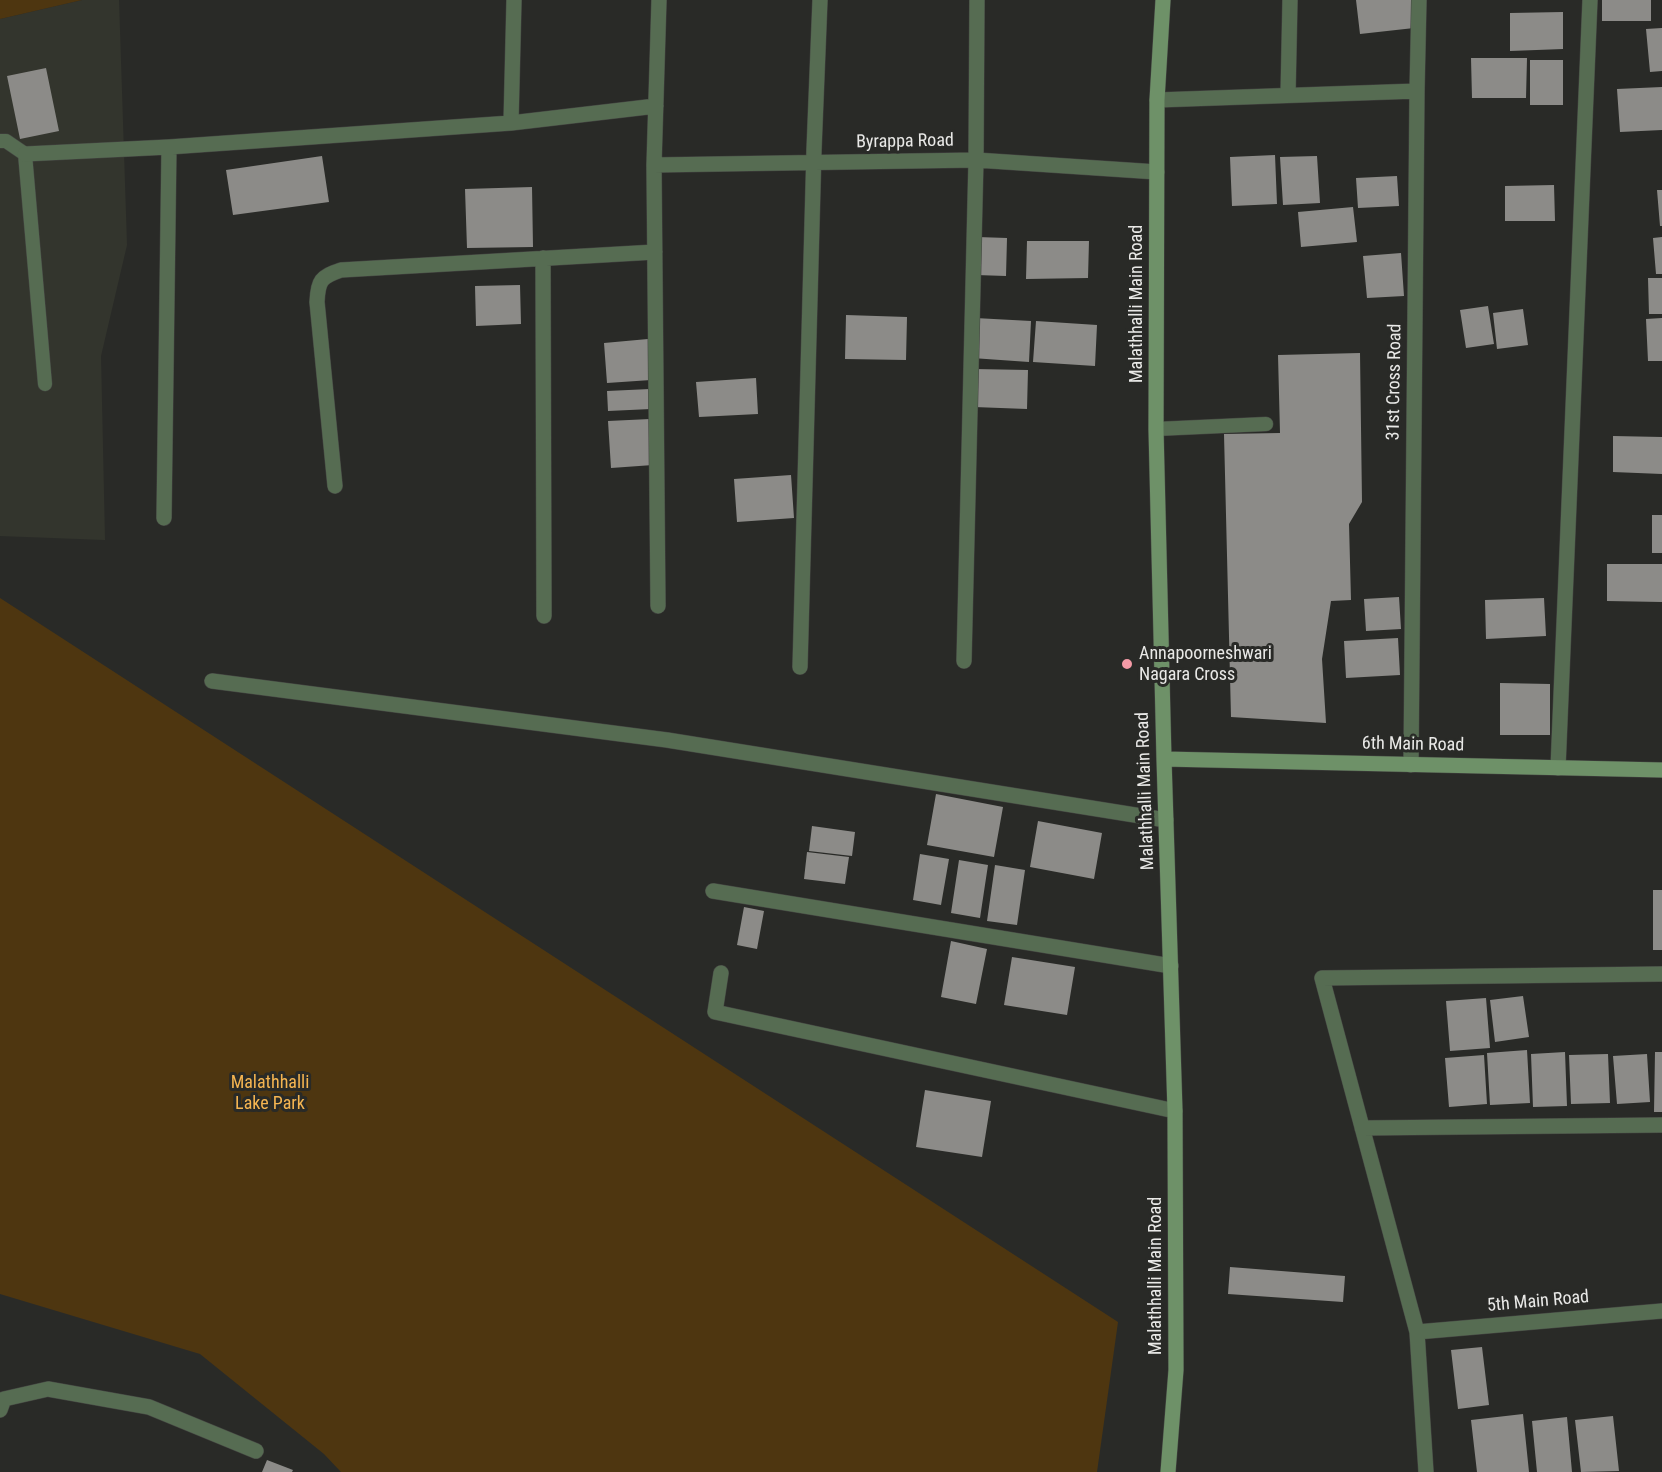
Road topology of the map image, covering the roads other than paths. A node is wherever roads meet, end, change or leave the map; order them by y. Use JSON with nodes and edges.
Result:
{"nodes":[{"id":1,"x":514,"y":0,"type":"edge"},
{"id":2,"x":659,"y":0,"type":"edge"},
{"id":3,"x":820,"y":0,"type":"edge"},
{"id":4,"x":978,"y":0,"type":"edge"},
{"id":5,"x":1163,"y":0,"type":"edge"},
{"id":6,"x":1290,"y":0,"type":"edge"},
{"id":7,"x":1419,"y":0,"type":"edge"},
{"id":8,"x":1590,"y":0,"type":"edge"},
{"id":9,"x":1417,"y":91,"type":"junction"},
{"id":10,"x":1288,"y":95,"type":"junction"},
{"id":11,"x":1157,"y":100,"type":"junction"},
{"id":12,"x":656,"y":106,"type":"junction"},
{"id":13,"x":511,"y":123,"type":"junction"},
{"id":14,"x":0,"y":141,"type":"edge"},
{"id":15,"x":169,"y":147,"type":"junction"},
{"id":16,"x":25,"y":154,"type":"junction"},
{"id":17,"x":976,"y":160,"type":"junction"},
{"id":18,"x":814,"y":162,"type":"junction"},
{"id":19,"x":654,"y":165,"type":"junction"},
{"id":20,"x":1157,"y":172,"type":"junction"},
{"id":21,"x":655,"y":252,"type":"junction"},
{"id":22,"x":543,"y":258,"type":"junction"},
{"id":23,"x":45,"y":384,"type":"dead end"},
{"id":24,"x":1266,"y":424,"type":"dead end"},
{"id":25,"x":1156,"y":429,"type":"junction"},
{"id":26,"x":335,"y":486,"type":"dead end"},
{"id":27,"x":164,"y":518,"type":"dead end"},
{"id":28,"x":658,"y":606,"type":"dead end"},
{"id":29,"x":544,"y":616,"type":"dead end"},
{"id":30,"x":964,"y":661,"type":"dead end"},
{"id":31,"x":801,"y":667,"type":"dead end"},
{"id":32,"x":212,"y":681,"type":"dead end"},
{"id":33,"x":1164,"y":759,"type":"junction"},
{"id":34,"x":1411,"y":765,"type":"junction"},
{"id":35,"x":1558,"y":768,"type":"junction"},
{"id":36,"x":1662,"y":770,"type":"edge"},
{"id":37,"x":1166,"y":820,"type":"junction"},
{"id":38,"x":713,"y":891,"type":"dead end"},
{"id":39,"x":1171,"y":966,"type":"junction"},
{"id":40,"x":722,"y":973,"type":"dead end"},
{"id":41,"x":1662,"y":974,"type":"edge"},
{"id":42,"x":1175,"y":1111,"type":"junction"},
{"id":43,"x":1662,"y":1125,"type":"edge"},
{"id":44,"x":1362,"y":1128,"type":"junction"},
{"id":45,"x":1662,"y":1311,"type":"edge"},
{"id":46,"x":1417,"y":1332,"type":"junction"},
{"id":47,"x":0,"y":1410,"type":"edge"},
{"id":48,"x":256,"y":1451,"type":"dead end"},
{"id":49,"x":1168,"y":1472,"type":"edge"},
{"id":50,"x":1426,"y":1472,"type":"edge"}],
"edges":[{"from":1,"to":13,"type":"street"},
{"from":2,"to":12,"type":"street"},
{"from":3,"to":18,"type":"street"},
{"from":4,"to":17,"type":"street"},
{"from":5,"to":11,"type":"main road","name":"Malathhalli Main Road"},
{"from":6,"to":10,"type":"street"},
{"from":7,"to":9,"type":"street","name":"31st Cross Road"},
{"from":8,"to":35,"type":"street"},
{"from":9,"to":10,"type":"street"},
{"from":9,"to":34,"type":"street","name":"31st Cross Road"},
{"from":10,"to":11,"type":"street"},
{"from":11,"to":20,"type":"main road","name":"Malathhalli Main Road"},
{"from":12,"to":13,"type":"street"},
{"from":12,"to":19,"type":"street"},
{"from":13,"to":15,"type":"street"},
{"from":14,"to":16,"type":"lane"},
{"from":15,"to":16,"type":"street"},
{"from":15,"to":27,"type":"street"},
{"from":16,"to":23,"type":"lane"},
{"from":17,"to":18,"type":"street","name":"Byrappa Road"},
{"from":17,"to":20,"type":"street","name":"Byrappa Road"},
{"from":17,"to":30,"type":"street"},
{"from":18,"to":19,"type":"street","name":"Byrappa Road"},
{"from":18,"to":31,"type":"street"},
{"from":19,"to":21,"type":"street"},
{"from":20,"to":25,"type":"main road","name":"Malathhalli Main Road"},
{"from":21,"to":22,"type":"street"},
{"from":21,"to":28,"type":"street"},
{"from":22,"to":26,"type":"street"},
{"from":22,"to":29,"type":"street"},
{"from":24,"to":25,"type":"lane"},
{"from":25,"to":33,"type":"main road","name":"Malathhalli Main Road"},
{"from":32,"to":37,"type":"street"},
{"from":33,"to":34,"type":"main road","name":"6th Main Road"},
{"from":33,"to":37,"type":"main road","name":"Malathhalli Main Road"},
{"from":34,"to":35,"type":"main road","name":"6th Main Road"},
{"from":35,"to":36,"type":"main road","name":"6th Main Road"},
{"from":37,"to":39,"type":"main road","name":"Malathhalli Main Road"},
{"from":38,"to":39,"type":"street"},
{"from":39,"to":42,"type":"main road","name":"Malathhalli Main Road"},
{"from":40,"to":42,"type":"street"},
{"from":41,"to":44,"type":"street"},
{"from":42,"to":49,"type":"main road","name":"Malathhalli Main Road"},
{"from":43,"to":44,"type":"street"},
{"from":44,"to":46,"type":"street"},
{"from":45,"to":46,"type":"street","name":"5th Main Road"},
{"from":46,"to":50,"type":"street"},
{"from":47,"to":48,"type":"street"}]}
